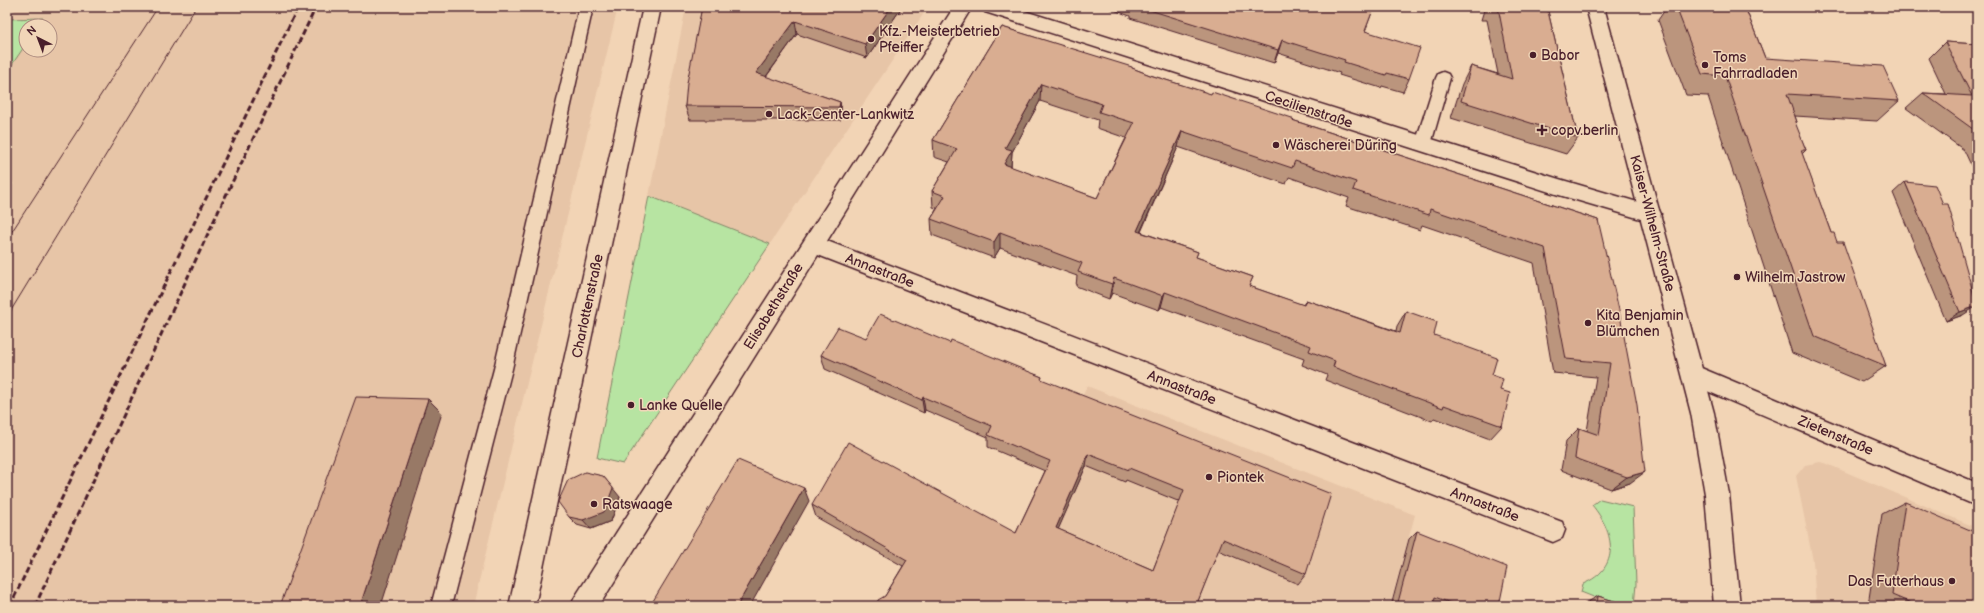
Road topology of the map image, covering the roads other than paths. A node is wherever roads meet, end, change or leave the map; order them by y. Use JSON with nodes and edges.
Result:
{"nodes":[{"id":1,"x":586,"y":7,"type":"edge"},
{"id":2,"x":652,"y":7,"type":"edge"},
{"id":3,"x":963,"y":7,"type":"edge"},
{"id":4,"x":991,"y":7,"type":"edge"},
{"id":5,"x":1595,"y":7,"type":"edge"},
{"id":6,"x":1443,"y":78,"type":"dead end"},
{"id":7,"x":1423,"y":144,"type":"junction"},
{"id":8,"x":1651,"y":214,"type":"junction"},
{"id":9,"x":812,"y":244,"type":"junction"},
{"id":10,"x":1694,"y":375,"type":"junction"},
{"id":11,"x":1977,"y":495,"type":"edge"},
{"id":12,"x":1553,"y":530,"type":"dead end"},
{"id":13,"x":1732,"y":604,"type":"edge"},
{"id":14,"x":441,"y":606,"type":"edge"},
{"id":15,"x":522,"y":606,"type":"edge"},
{"id":16,"x":584,"y":606,"type":"edge"}],
"edges":[{"from":1,"to":14,"type":"lane"},
{"from":2,"to":15,"type":"street","name":"Charlottenstraße"},
{"from":3,"to":9,"type":"street","name":"Elisabethstraße"},
{"from":4,"to":7,"type":"street","name":"Cecilienstraße"},
{"from":5,"to":8,"type":"street","name":"Kaiser-Wilhelm-Straße"},
{"from":6,"to":7,"type":"lane"},
{"from":7,"to":8,"type":"street","name":"Cecilienstraße"},
{"from":8,"to":10,"type":"street","name":"Kaiser-Wilhelm-Straße"},
{"from":9,"to":12,"type":"street","name":"Annastraße"},
{"from":9,"to":16,"type":"street","name":"Elisabethstraße"},
{"from":10,"to":11,"type":"street","name":"Zietenstraße"},
{"from":10,"to":13,"type":"street","name":"Kaiser-Wilhelm-Straße"}]}
